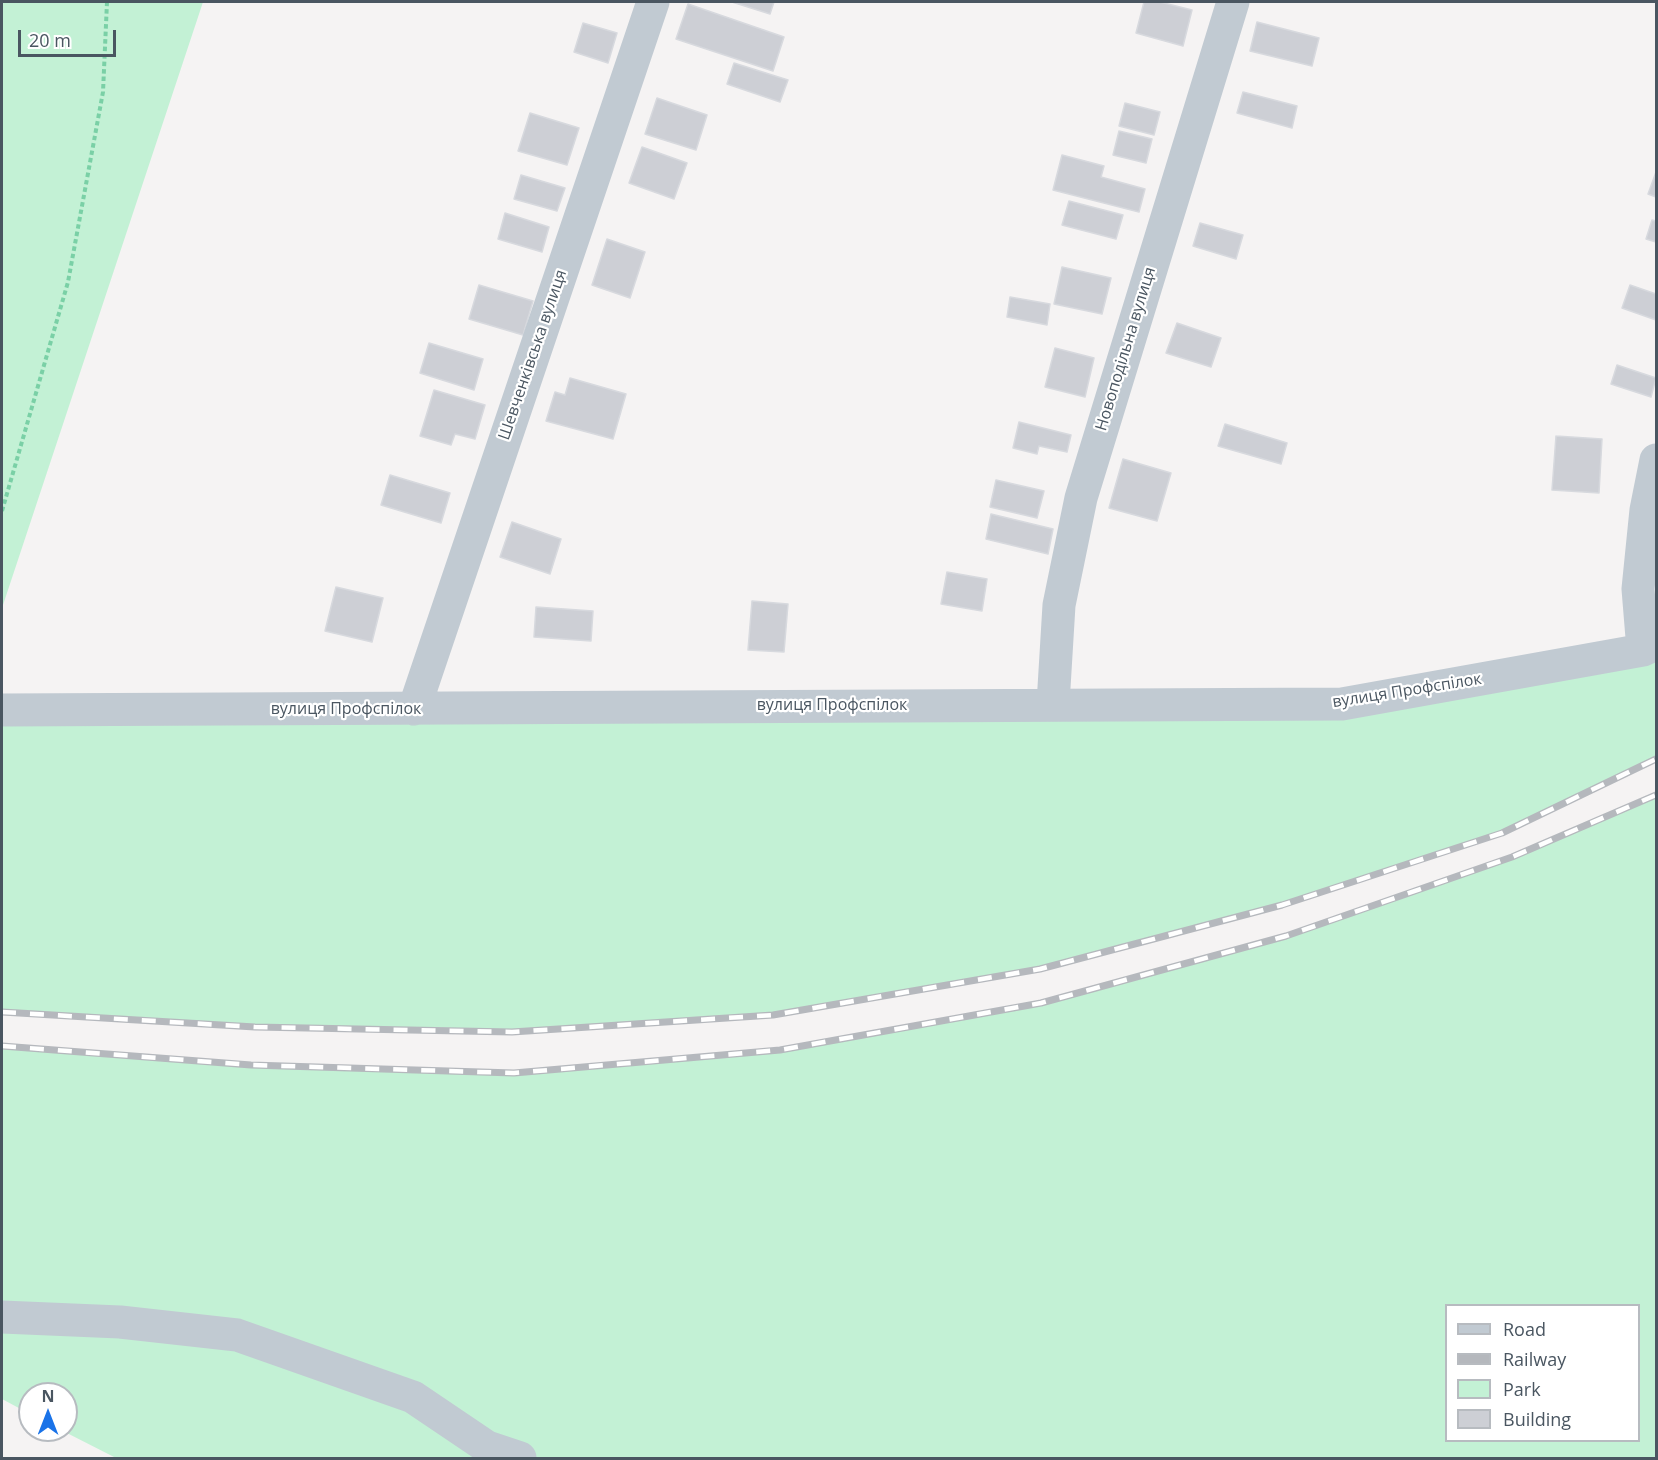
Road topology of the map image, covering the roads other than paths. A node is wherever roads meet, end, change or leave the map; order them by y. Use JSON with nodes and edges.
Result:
{"nodes":[{"id":1,"x":652,"y":2,"type":"edge"},
{"id":2,"x":1233,"y":2,"type":"edge"},
{"id":3,"x":1656,"y":460,"type":"edge"},
{"id":4,"x":1649,"y":647,"type":"edge"},
{"id":5,"x":1053,"y":704,"type":"junction"},
{"id":6,"x":414,"y":709,"type":"junction"},
{"id":7,"x":2,"y":710,"type":"edge"},
{"id":8,"x":2,"y":1317,"type":"edge"},
{"id":9,"x":520,"y":1458,"type":"edge"}],
"edges":[{"from":1,"to":6,"type":"street","name":"Шевченківська вулиця"},
{"from":2,"to":5,"type":"street","name":"Новоподільна вулиця"},
{"from":3,"to":4,"type":"street"},
{"from":4,"to":5,"type":"street","name":"вулиця Профспілок"},
{"from":5,"to":6,"type":"street","name":"вулиця Профспілок"},
{"from":6,"to":7,"type":"street","name":"вулиця Профспілок"},
{"from":8,"to":9,"type":"street"}]}
